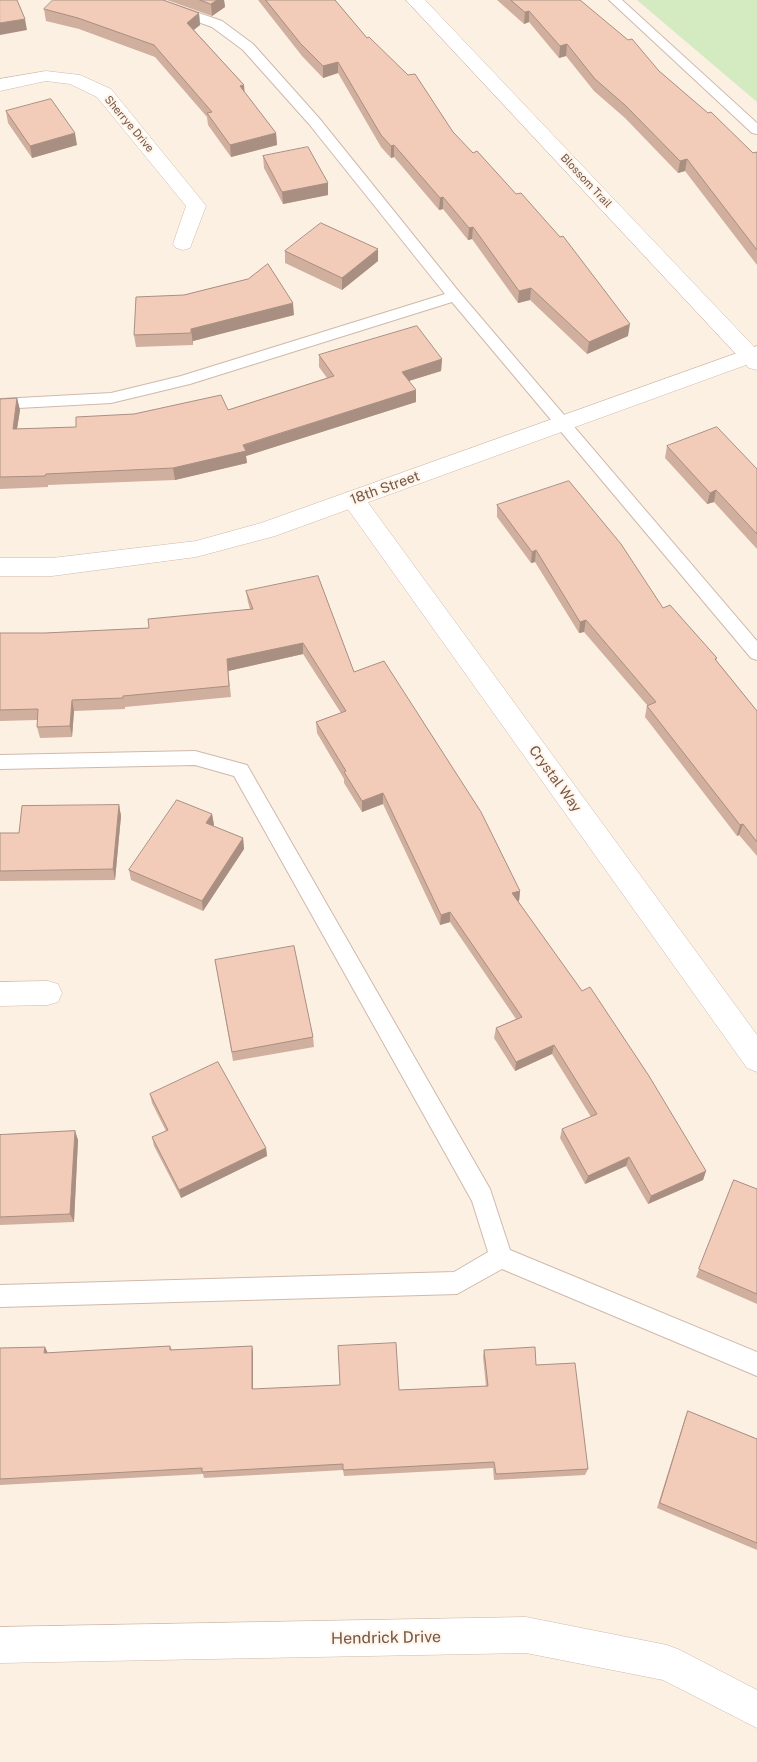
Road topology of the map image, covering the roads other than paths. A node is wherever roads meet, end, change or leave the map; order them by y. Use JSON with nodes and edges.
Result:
{"nodes":[{"id":1,"x":149,"y":0,"type":"edge"},
{"id":2,"x":415,"y":0,"type":"edge"},
{"id":3,"x":615,"y":0,"type":"edge"},
{"id":4,"x":0,"y":85,"type":"edge"},
{"id":5,"x":757,"y":130,"type":"edge"},
{"id":6,"x":183,"y":244,"type":"dead end"},
{"id":7,"x":455,"y":296,"type":"junction"},
{"id":8,"x":755,"y":357,"type":"edge"},
{"id":9,"x":0,"y":404,"type":"edge"},
{"id":10,"x":562,"y":422,"type":"junction"},
{"id":11,"x":353,"y":499,"type":"junction"},
{"id":12,"x":0,"y":567,"type":"edge"},
{"id":13,"x":757,"y":654,"type":"edge"},
{"id":14,"x":0,"y":762,"type":"edge"},
{"id":15,"x":48,"y":993,"type":"dead end"},
{"id":16,"x":0,"y":994,"type":"edge"},
{"id":17,"x":757,"y":1059,"type":"edge"},
{"id":18,"x":501,"y":1257,"type":"junction"},
{"id":19,"x":0,"y":1296,"type":"edge"},
{"id":20,"x":757,"y":1364,"type":"edge"},
{"id":21,"x":0,"y":1645,"type":"edge"},
{"id":22,"x":757,"y":1710,"type":"edge"}],
"edges":[{"from":1,"to":7,"type":"lane"},
{"from":2,"to":8,"type":"street","name":"Blossom Trail"},
{"from":3,"to":5,"type":"lane"},
{"from":4,"to":6,"type":"street","name":"Sherrye Drive"},
{"from":7,"to":9,"type":"lane"},
{"from":7,"to":10,"type":"lane"},
{"from":8,"to":10,"type":"street","name":"18th Street"},
{"from":10,"to":11,"type":"street","name":"18th Street"},
{"from":10,"to":13,"type":"lane"},
{"from":11,"to":12,"type":"street","name":"18th Street"},
{"from":11,"to":17,"type":"street","name":"Crystal Way"},
{"from":14,"to":18,"type":"lane"},
{"from":15,"to":16,"type":"street"},
{"from":18,"to":19,"type":"lane"},
{"from":18,"to":20,"type":"lane"},
{"from":21,"to":22,"type":"street","name":"Hendrick Drive"}]}
